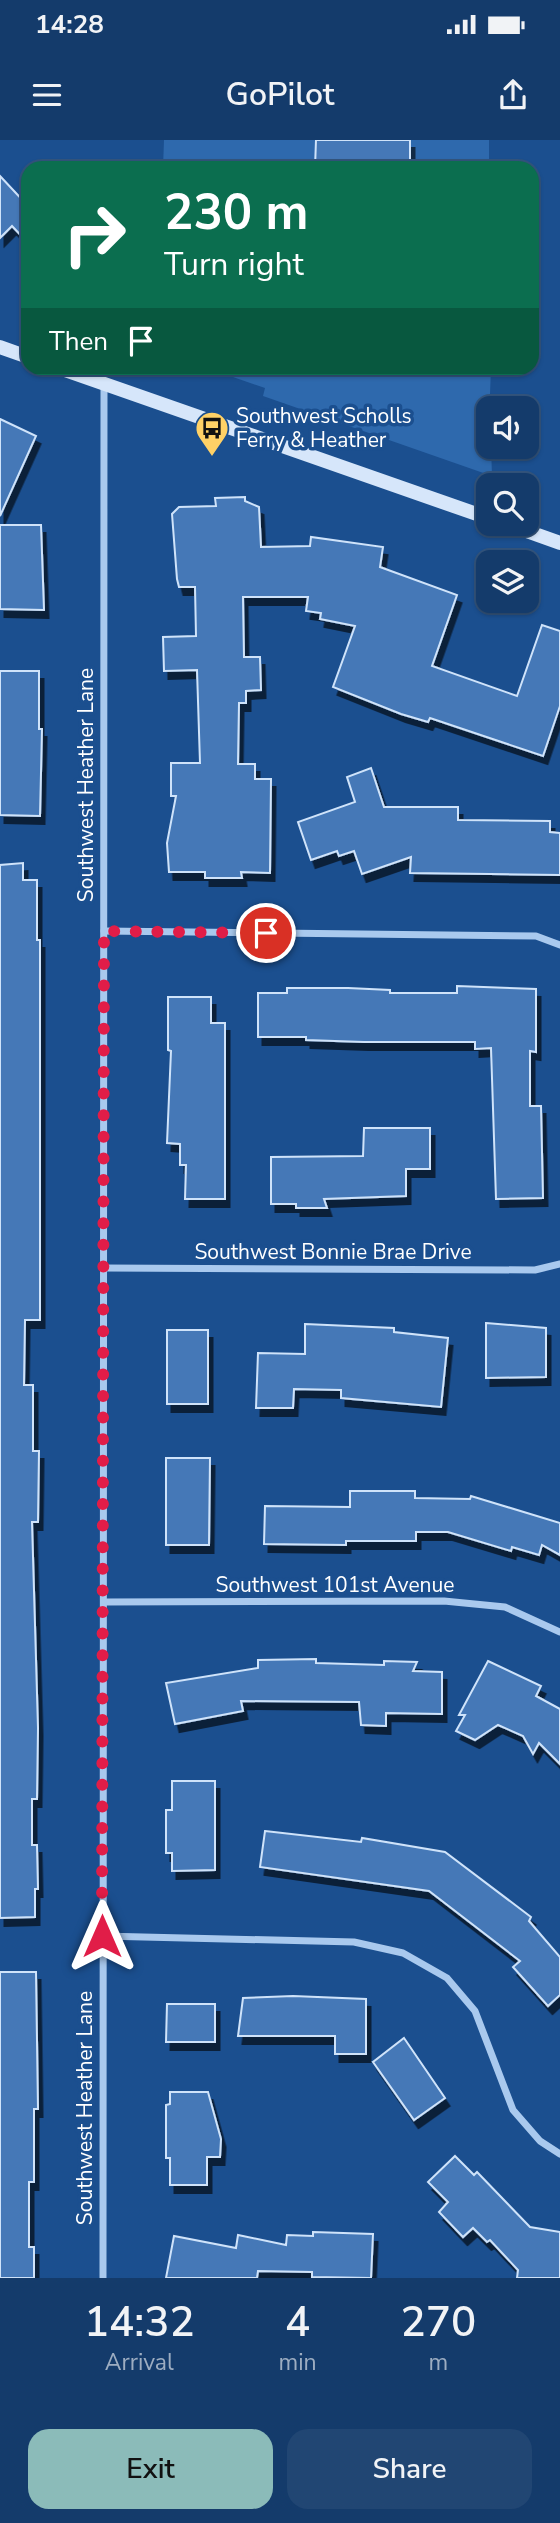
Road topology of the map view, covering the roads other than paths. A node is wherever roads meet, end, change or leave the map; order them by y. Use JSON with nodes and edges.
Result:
{"nodes":[{"id":1,"x":0,"y":347,"type":"edge"},
{"id":2,"x":21,"y":354,"type":"edge"},
{"id":3,"x":80,"y":375,"type":"edge"},
{"id":4,"x":104,"y":383,"type":"junction"},
{"id":5,"x":476,"y":514,"type":"edge"},
{"id":6,"x":539,"y":536,"type":"edge"},
{"id":7,"x":560,"y":543,"type":"edge"},
{"id":8,"x":104,"y":931,"type":"junction"},
{"id":9,"x":560,"y":945,"type":"edge"},
{"id":10,"x":560,"y":1264,"type":"edge"},
{"id":11,"x":104,"y":1268,"type":"junction"},
{"id":12,"x":104,"y":1602,"type":"junction"},
{"id":13,"x":560,"y":1632,"type":"edge"},
{"id":14,"x":102,"y":1936,"type":"junction"},
{"id":15,"x":560,"y":2154,"type":"edge"},
{"id":16,"x":103,"y":2278,"type":"edge"}],
"edges":[{"from":1,"to":2,"type":"main road"},
{"from":3,"to":4,"type":"main road"},
{"from":4,"to":5,"type":"main road"},
{"from":4,"to":8,"type":"street","name":"Southwest Heather Lane"},
{"from":6,"to":7,"type":"main road"},
{"from":8,"to":9,"type":"street"},
{"from":8,"to":11,"type":"street","name":"Southwest Heather Lane"},
{"from":10,"to":11,"type":"street","name":"Southwest Bonnie Brae Drive"},
{"from":11,"to":12,"type":"street","name":"Southwest Heather Lane"},
{"from":12,"to":13,"type":"street","name":"Southwest 101st Avenue"},
{"from":12,"to":14,"type":"street","name":"Southwest Heather Lane"},
{"from":14,"to":15,"type":"street"},
{"from":14,"to":16,"type":"street","name":"Southwest Heather Lane"}]}
